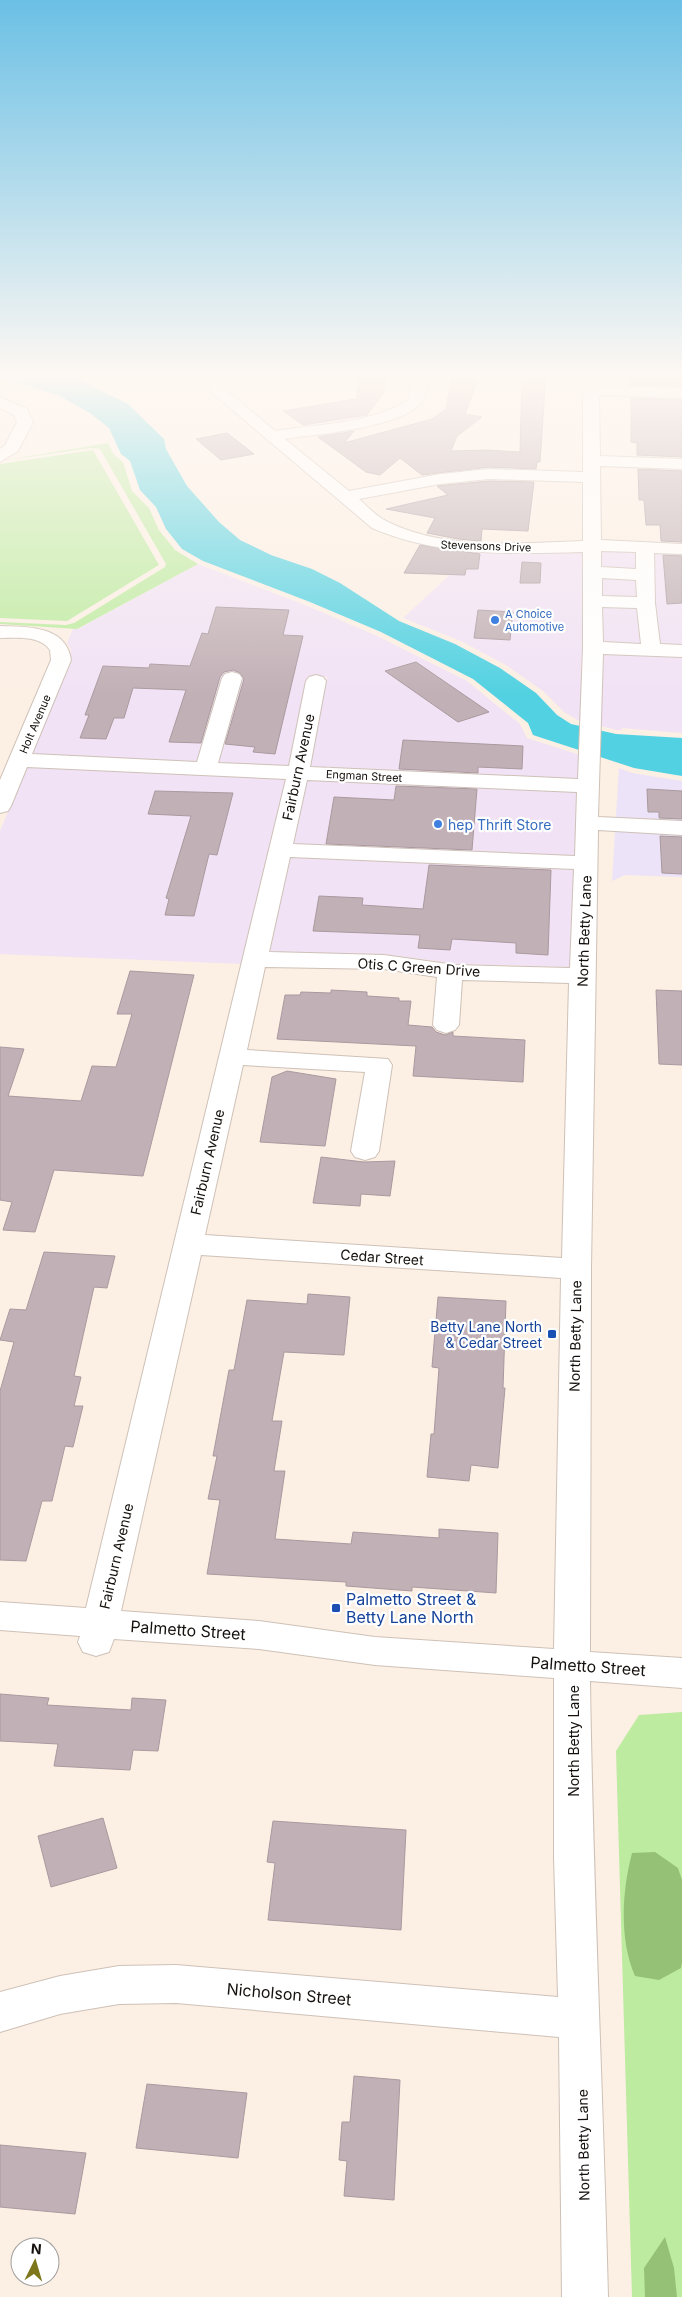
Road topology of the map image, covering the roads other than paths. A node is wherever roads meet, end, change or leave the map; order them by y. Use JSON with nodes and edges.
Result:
{"nodes":[{"id":1,"x":326,"y":481,"type":"edge"},
{"id":2,"x":429,"y":481,"type":"edge"},
{"id":3,"x":590,"y":481,"type":"edge"},
{"id":4,"x":345,"y":497,"type":"junction"},
{"id":5,"x":592,"y":546,"type":"junction"},
{"id":6,"x":644,"y":548,"type":"junction"},
{"id":7,"x":682,"y":549,"type":"edge"},
{"id":8,"x":592,"y":572,"type":"junction"},
{"id":9,"x":646,"y":575,"type":"junction"},
{"id":10,"x":592,"y":600,"type":"junction"},
{"id":11,"x":646,"y":603,"type":"junction"},
{"id":12,"x":0,"y":632,"type":"edge"},
{"id":13,"x":592,"y":648,"type":"junction"},
{"id":14,"x":651,"y":650,"type":"junction"},
{"id":15,"x":682,"y":651,"type":"edge"},
{"id":16,"x":232,"y":678,"type":"dead end"},
{"id":17,"x":316,"y":681,"type":"dead end"},
{"id":18,"x":19,"y":760,"type":"junction"},
{"id":19,"x":206,"y":769,"type":"junction"},
{"id":20,"x":298,"y":773,"type":"junction"},
{"id":21,"x":590,"y":775,"type":"junction"},
{"id":22,"x":0,"y":806,"type":"edge"},
{"id":23,"x":588,"y":822,"type":"junction"},
{"id":24,"x":682,"y":828,"type":"edge"},
{"id":25,"x":280,"y":850,"type":"junction"},
{"id":26,"x":586,"y":863,"type":"junction"},
{"id":27,"x":255,"y":959,"type":"junction"},
{"id":28,"x":450,"y":971,"type":"junction"},
{"id":29,"x":582,"y":976,"type":"junction"},
{"id":30,"x":446,"y":1025,"type":"dead end"},
{"id":31,"x":232,"y":1057,"type":"junction"},
{"id":32,"x":365,"y":1151,"type":"dead end"},
{"id":33,"x":188,"y":1244,"type":"junction"},
{"id":34,"x":576,"y":1269,"type":"junction"},
{"id":35,"x":0,"y":1616,"type":"edge"},
{"id":36,"x":98,"y":1632,"type":"junction"},
{"id":37,"x":0,"y":1635,"type":"edge"},
{"id":38,"x":572,"y":1666,"type":"junction"},
{"id":39,"x":682,"y":1673,"type":"edge"},
{"id":40,"x":0,"y":2012,"type":"edge"},
{"id":41,"x":580,"y":2019,"type":"junction"},
{"id":42,"x":585,"y":2297,"type":"edge"}],
"edges":[{"from":1,"to":4,"type":"street","name":"Stevensons Drive"},
{"from":2,"to":4,"type":"street"},
{"from":3,"to":5,"type":"street","name":"North Betty Lane"},
{"from":4,"to":5,"type":"street","name":"Stevensons Drive"},
{"from":5,"to":6,"type":"street","name":"Stevensons Drive"},
{"from":5,"to":8,"type":"street","name":"North Betty Lane"},
{"from":6,"to":7,"type":"street","name":"Stevensons Drive"},
{"from":6,"to":9,"type":"street"},
{"from":8,"to":9,"type":"street"},
{"from":8,"to":10,"type":"street","name":"North Betty Lane"},
{"from":9,"to":11,"type":"street"},
{"from":10,"to":11,"type":"street"},
{"from":10,"to":13,"type":"street","name":"North Betty Lane"},
{"from":11,"to":14,"type":"street"},
{"from":12,"to":18,"type":"street","name":"Holt Avenue"},
{"from":13,"to":14,"type":"street"},
{"from":13,"to":21,"type":"street","name":"North Betty Lane"},
{"from":14,"to":15,"type":"street"},
{"from":16,"to":19,"type":"street"},
{"from":17,"to":20,"type":"street","name":"Fairburn Avenue"},
{"from":18,"to":19,"type":"street","name":"Engman Street"},
{"from":18,"to":22,"type":"street","name":"Holt Avenue"},
{"from":19,"to":20,"type":"street","name":"Engman Street"},
{"from":20,"to":21,"type":"street","name":"Engman Street"},
{"from":20,"to":25,"type":"street","name":"Fairburn Avenue"},
{"from":21,"to":23,"type":"street","name":"North Betty Lane"},
{"from":23,"to":24,"type":"street"},
{"from":23,"to":26,"type":"street","name":"North Betty Lane"},
{"from":25,"to":26,"type":"street"},
{"from":25,"to":27,"type":"street","name":"Fairburn Avenue"},
{"from":26,"to":29,"type":"street","name":"North Betty Lane"},
{"from":27,"to":28,"type":"street","name":"Otis C Green Drive"},
{"from":27,"to":31,"type":"street","name":"Fairburn Avenue"},
{"from":28,"to":29,"type":"street","name":"Otis C Green Drive"},
{"from":28,"to":30,"type":"street"},
{"from":29,"to":34,"type":"street","name":"North Betty Lane"},
{"from":31,"to":32,"type":"street"},
{"from":31,"to":33,"type":"street","name":"Fairburn Avenue"},
{"from":33,"to":34,"type":"street","name":"Cedar Street"},
{"from":33,"to":36,"type":"street","name":"Fairburn Avenue"},
{"from":34,"to":38,"type":"street","name":"North Betty Lane"},
{"from":35,"to":36,"type":"street","name":"Palmetto Street"},
{"from":36,"to":37,"type":"street","name":"Palmetto Street"},
{"from":36,"to":38,"type":"street","name":"Palmetto Street"},
{"from":38,"to":39,"type":"street","name":"Palmetto Street"},
{"from":38,"to":41,"type":"street","name":"North Betty Lane"},
{"from":40,"to":41,"type":"street","name":"Nicholson Street"},
{"from":41,"to":42,"type":"street","name":"North Betty Lane"}]}
